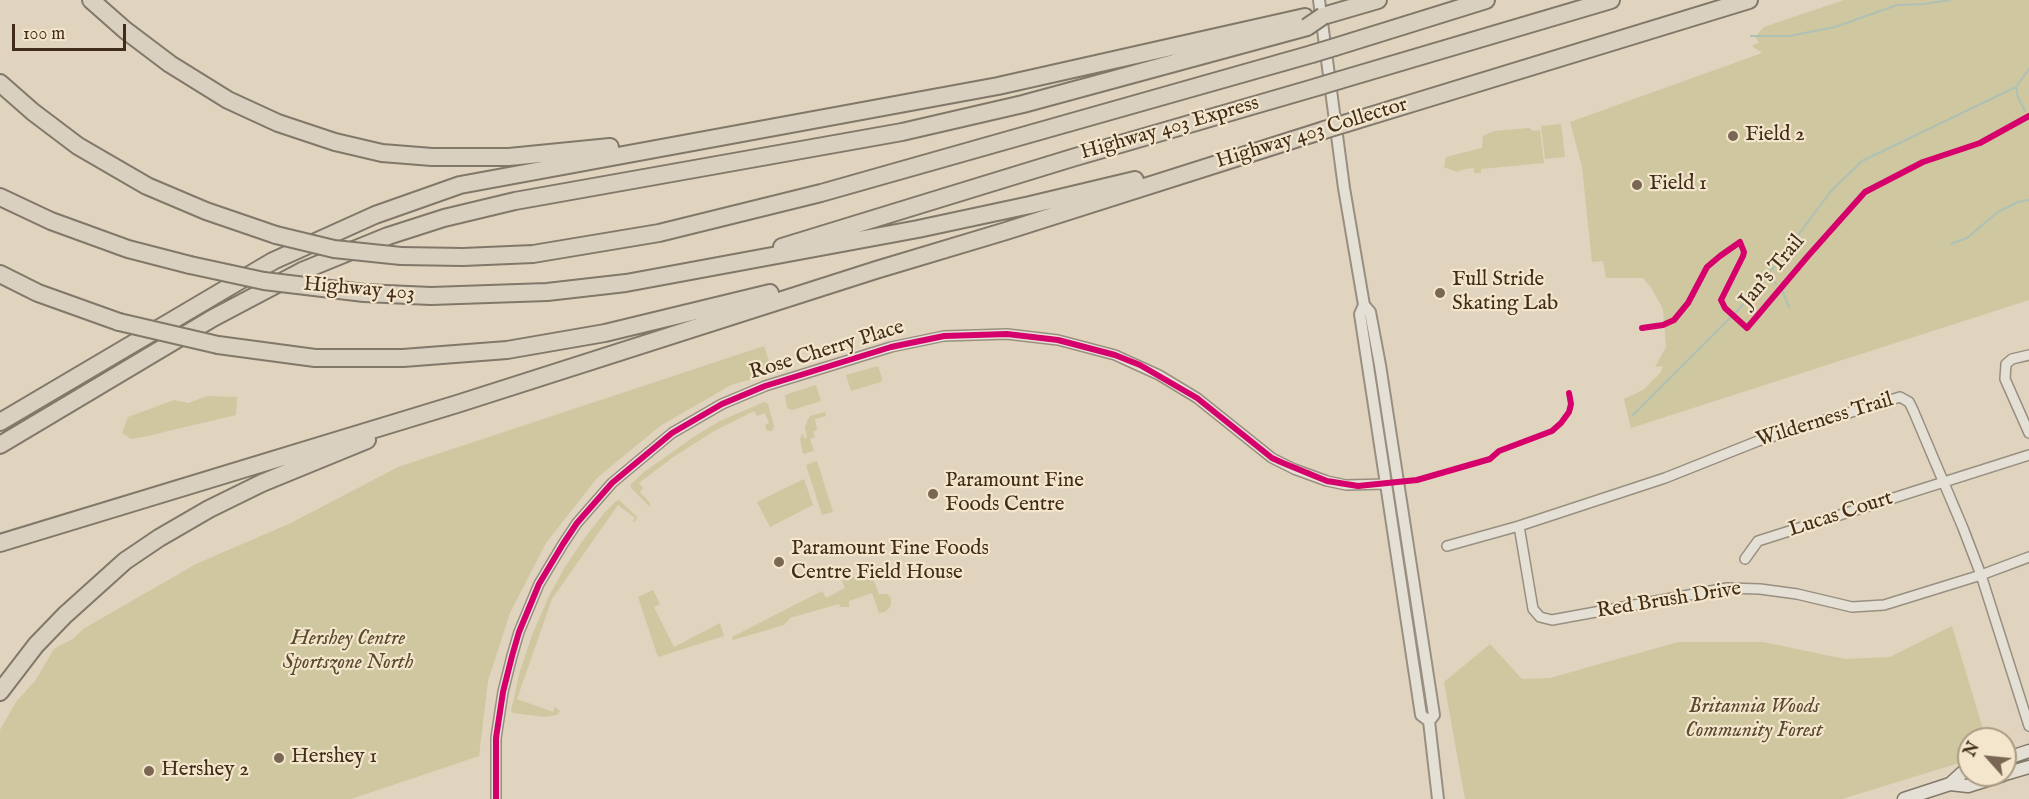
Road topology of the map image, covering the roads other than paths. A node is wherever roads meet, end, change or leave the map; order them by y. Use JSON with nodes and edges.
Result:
{"nodes":[{"id":1,"x":91,"y":0,"type":"edge"},
{"id":2,"x":1378,"y":0,"type":"edge"},
{"id":3,"x":1486,"y":0,"type":"edge"},
{"id":4,"x":1611,"y":0,"type":"edge"},
{"id":5,"x":1749,"y":0,"type":"edge"},
{"id":6,"x":1324,"y":10,"type":"edge"},
{"id":7,"x":1306,"y":22,"type":"junction"},
{"id":8,"x":0,"y":83,"type":"edge"},
{"id":9,"x":712,"y":137,"type":"junction"},
{"id":10,"x":1155,"y":183,"type":"junction"},
{"id":11,"x":0,"y":197,"type":"edge"},
{"id":12,"x":659,"y":233,"type":"joint"},
{"id":13,"x":729,"y":263,"type":"junction"},
{"id":14,"x":876,"y":270,"type":"junction"},
{"id":15,"x":0,"y":274,"type":"edge"},
{"id":16,"x":1364,"y":305,"type":"junction"},
{"id":17,"x":2029,"y":355,"type":"edge"},
{"id":18,"x":457,"y":404,"type":"junction"},
{"id":19,"x":0,"y":422,"type":"edge"},
{"id":20,"x":2029,"y":434,"type":"edge"},
{"id":21,"x":0,"y":445,"type":"edge"},
{"id":22,"x":2029,"y":456,"type":"edge"},
{"id":23,"x":1944,"y":482,"type":"junction"},
{"id":24,"x":1386,"y":484,"type":"junction"},
{"id":25,"x":1519,"y":526,"type":"junction"},
{"id":26,"x":0,"y":543,"type":"edge"},
{"id":27,"x":1447,"y":546,"type":"dead end"},
{"id":28,"x":2029,"y":557,"type":"edge"},
{"id":29,"x":1745,"y":559,"type":"dead end"},
{"id":30,"x":1981,"y":574,"type":"junction"},
{"id":31,"x":0,"y":692,"type":"edge"},
{"id":32,"x":1429,"y":721,"type":"junction"},
{"id":33,"x":2029,"y":726,"type":"edge"},
{"id":34,"x":1957,"y":778,"type":"edge"},
{"id":35,"x":1950,"y":784,"type":"junction"},
{"id":36,"x":1957,"y":785,"type":"edge"},
{"id":37,"x":496,"y":799,"type":"edge"},
{"id":38,"x":1438,"y":799,"type":"edge"},
{"id":39,"x":1904,"y":799,"type":"edge"}],
"edges":[{"from":1,"to":9,"type":"highway"},
{"from":2,"to":6,"type":"highway"},
{"from":3,"to":12,"type":"highway","name":"Highway 403 Express","bridge":true},
{"from":4,"to":13,"type":"highway","name":"Highway 403 Express","bridge":true},
{"from":5,"to":10,"type":"highway","name":"Highway 403 Collector","bridge":true},
{"from":6,"to":7,"type":"highway","bridge":true},
{"from":6,"to":16,"type":"street"},
{"from":7,"to":9,"type":"highway"},
{"from":7,"to":21,"type":"highway"},
{"from":8,"to":12,"type":"highway","name":"Highway 403","bridge":true},
{"from":9,"to":19,"type":"highway"},
{"from":10,"to":13,"type":"highway"},
{"from":10,"to":14,"type":"highway","name":"Highway 403 Collector"},
{"from":11,"to":13,"type":"highway","name":"Highway 403","bridge":true},
{"from":14,"to":15,"type":"highway","bridge":true},
{"from":14,"to":18,"type":"highway"},
{"from":16,"to":24,"type":"street"},
{"from":16,"to":32,"type":"street"},
{"from":17,"to":20,"type":"street"},
{"from":18,"to":26,"type":"highway"},
{"from":18,"to":31,"type":"highway"},
{"from":22,"to":23,"type":"street","name":"Lucas Court"},
{"from":23,"to":25,"type":"street","name":"Wilderness Trail"},
{"from":23,"to":29,"type":"street","name":"Lucas Court"},
{"from":23,"to":30,"type":"street","name":"Wilderness Trail"},
{"from":24,"to":32,"type":"street"},
{"from":24,"to":37,"type":"street","name":"Rose Cherry Place"},
{"from":25,"to":27,"type":"street","name":"Wilderness Trail"},
{"from":25,"to":30,"type":"street","name":"Red Brush Drive"},
{"from":28,"to":30,"type":"street","name":"Red Brush Drive"},
{"from":30,"to":33,"type":"street","name":"Wilderness Trail"},
{"from":32,"to":38,"type":"street"},
{"from":34,"to":35,"type":"main road"},
{"from":35,"to":36,"type":"main road"},
{"from":35,"to":39,"type":"main road"}]}
